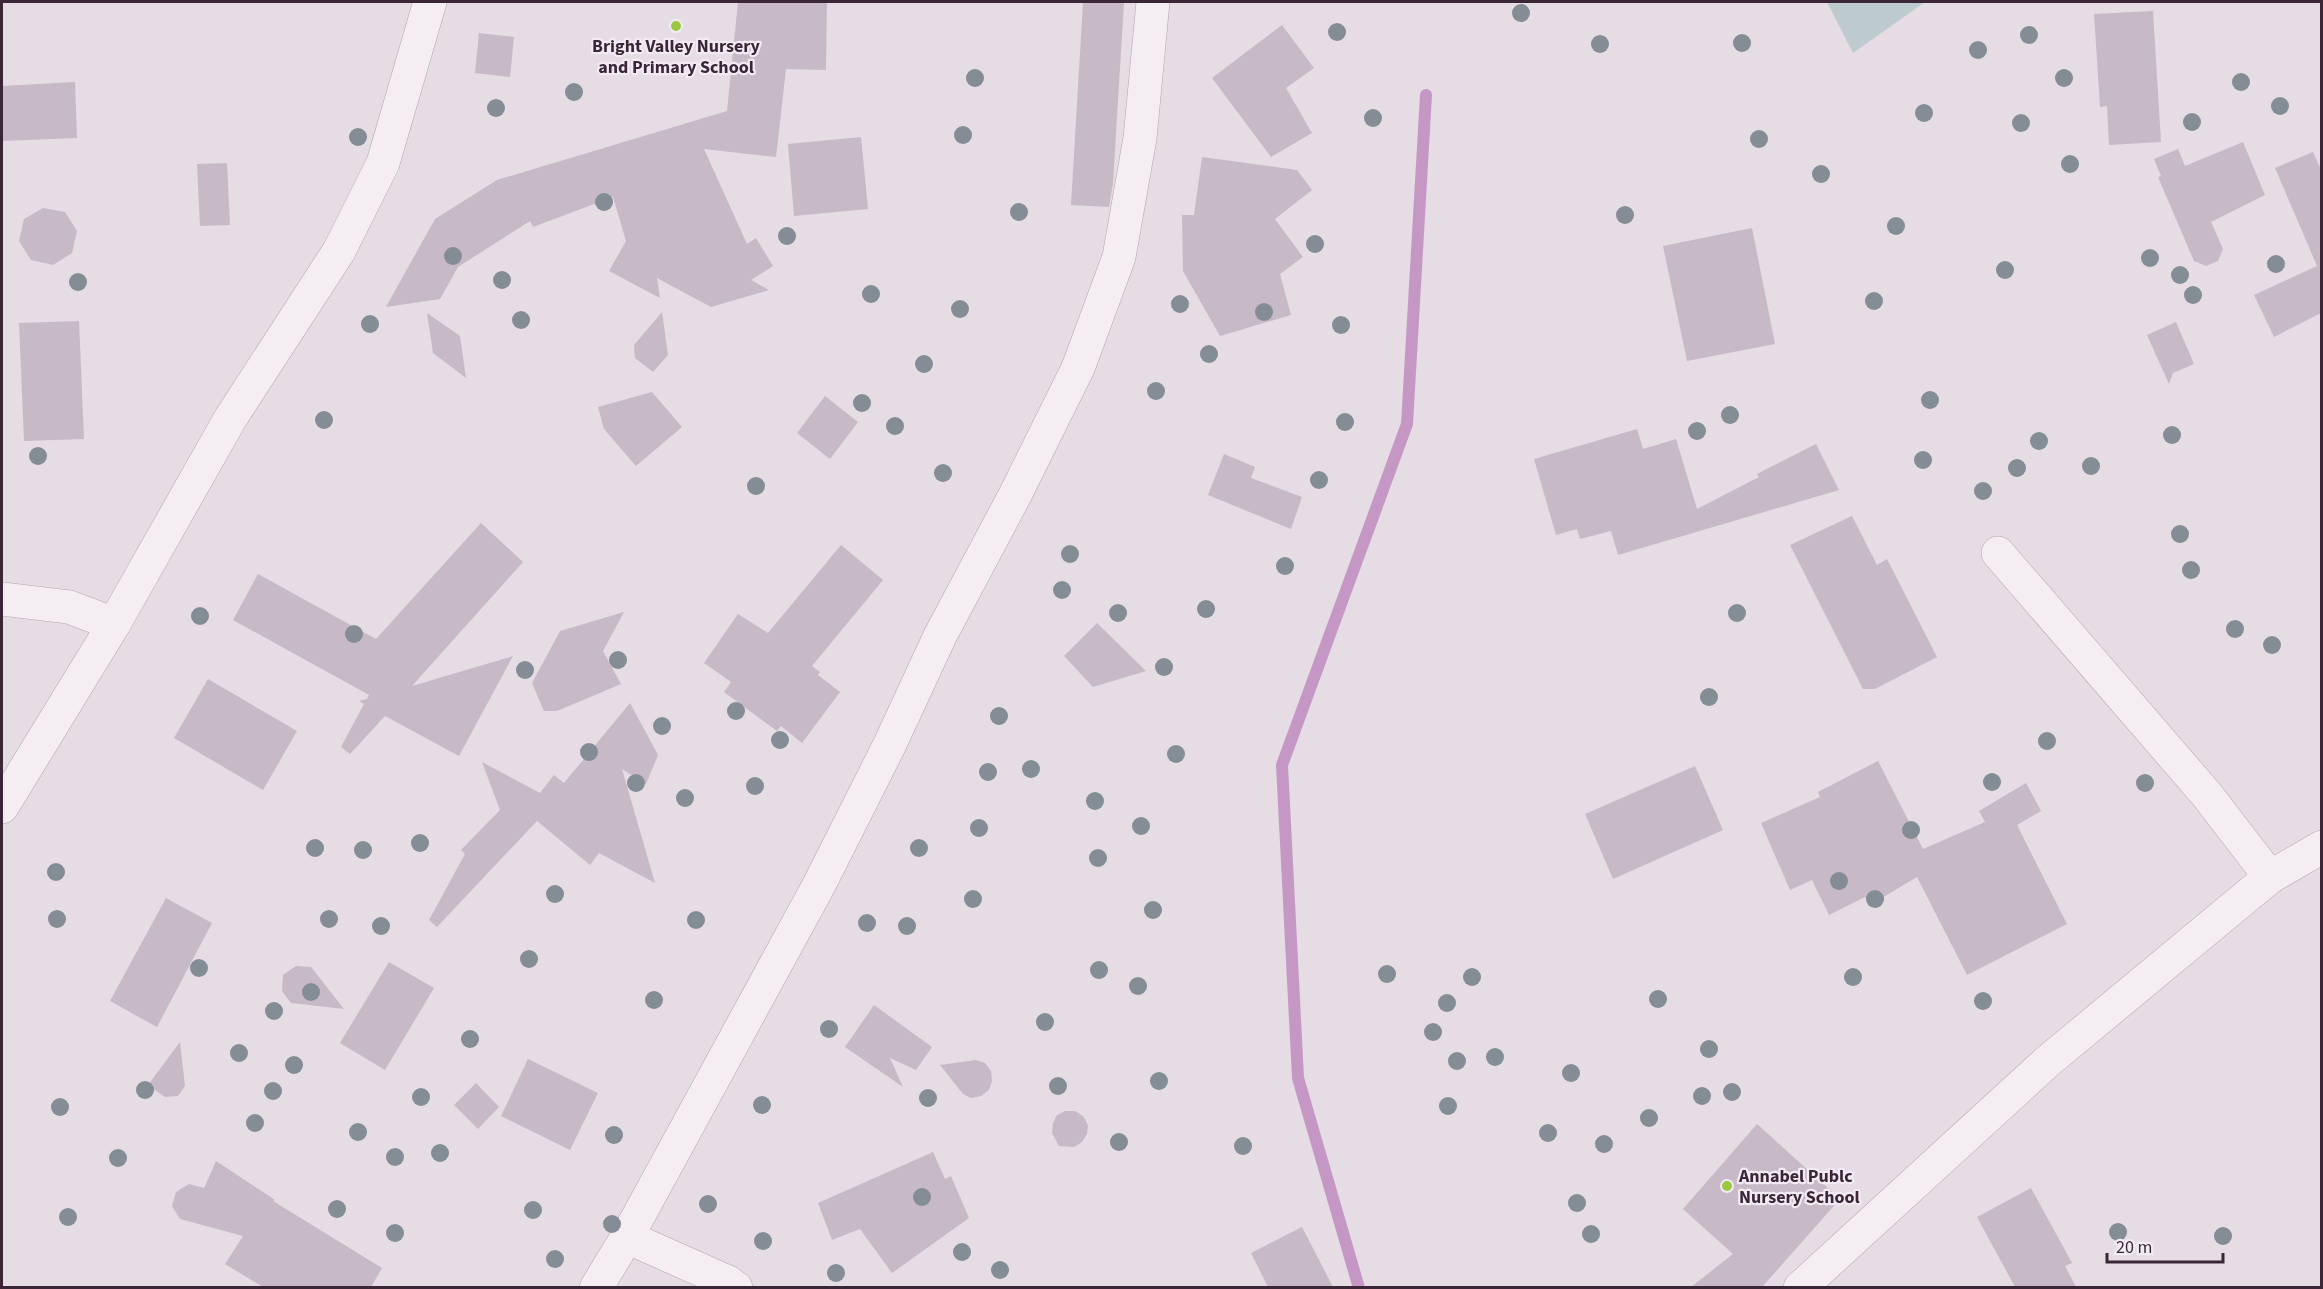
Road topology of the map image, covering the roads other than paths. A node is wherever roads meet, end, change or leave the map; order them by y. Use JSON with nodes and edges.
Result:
{"nodes":[{"id":1,"x":430,"y":2,"type":"edge"},
{"id":2,"x":1153,"y":2,"type":"edge"},
{"id":3,"x":1998,"y":553,"type":"dead end"},
{"id":4,"x":2,"y":599,"type":"edge"},
{"id":5,"x":114,"y":624,"type":"junction"},
{"id":6,"x":2,"y":807,"type":"edge"},
{"id":7,"x":2322,"y":847,"type":"edge"},
{"id":8,"x":2270,"y":877,"type":"junction"},
{"id":9,"x":627,"y":1237,"type":"junction"},
{"id":10,"x":596,"y":1287,"type":"edge"},
{"id":11,"x":736,"y":1287,"type":"edge"},
{"id":12,"x":1800,"y":1287,"type":"edge"}],
"edges":[{"from":1,"to":5,"type":"street"},
{"from":2,"to":9,"type":"street"},
{"from":3,"to":8,"type":"street"},
{"from":4,"to":5,"type":"street"},
{"from":5,"to":6,"type":"street"},
{"from":7,"to":8,"type":"street"},
{"from":8,"to":12,"type":"street"},
{"from":9,"to":10,"type":"street"},
{"from":9,"to":11,"type":"street"}]}
